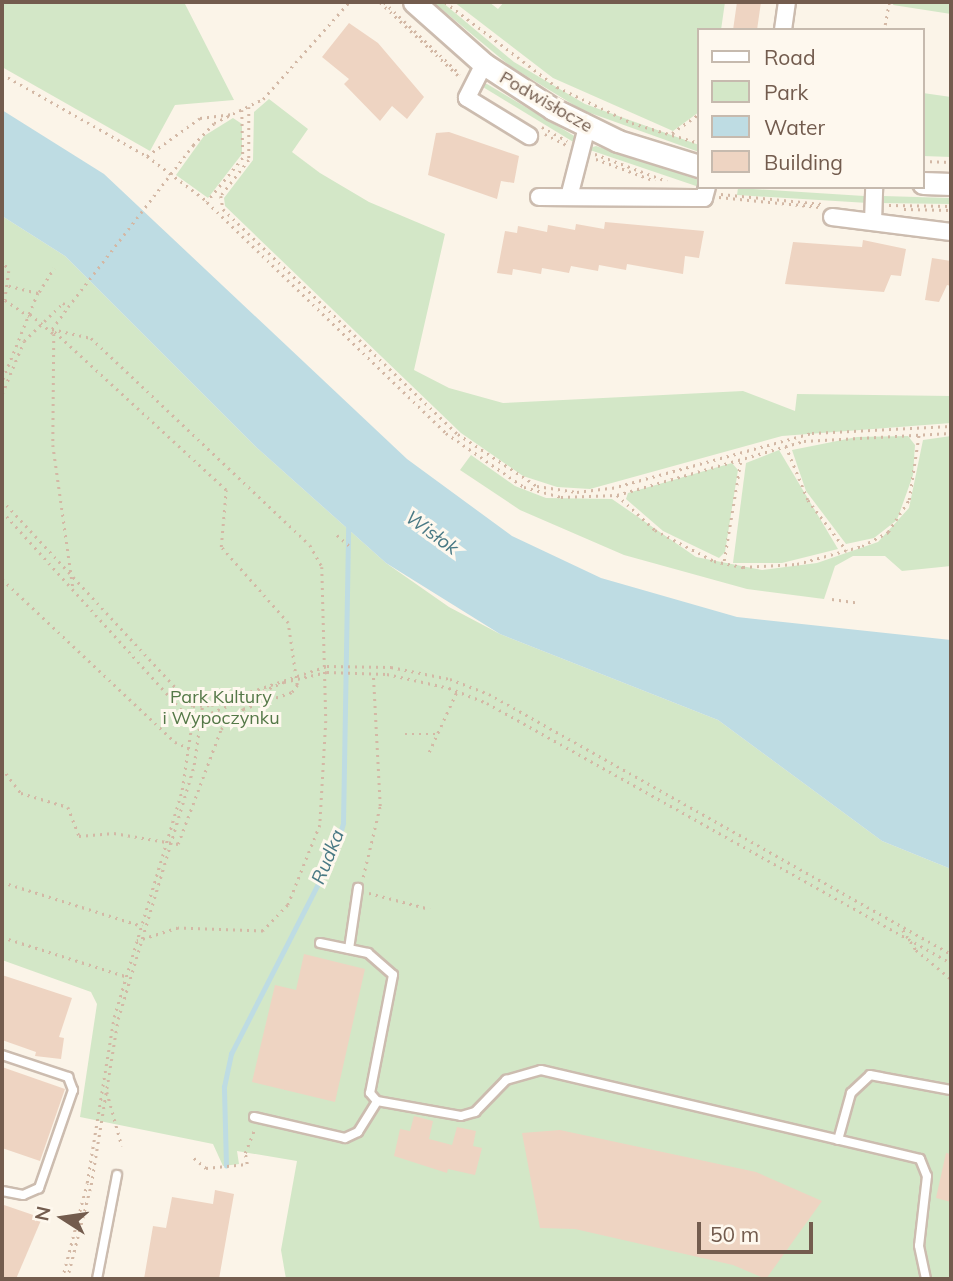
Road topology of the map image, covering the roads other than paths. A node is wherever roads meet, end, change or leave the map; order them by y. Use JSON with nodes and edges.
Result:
{"nodes":[{"id":1,"x":414,"y":2,"type":"edge"},
{"id":2,"x":787,"y":2,"type":"edge"},
{"id":3,"x":783,"y":28,"type":"edge"},
{"id":4,"x":484,"y":64,"type":"junction"},
{"id":5,"x":587,"y":127,"type":"junction"},
{"id":6,"x":529,"y":136,"type":"dead end"},
{"id":7,"x":698,"y":166,"type":"edge"},
{"id":8,"x":925,"y":183,"type":"edge"},
{"id":9,"x":951,"y":184,"type":"edge"},
{"id":10,"x":706,"y":189,"type":"edge"},
{"id":11,"x":874,"y":189,"type":"edge"},
{"id":12,"x":539,"y":197,"type":"dead end"},
{"id":13,"x":569,"y":197,"type":"junction"},
{"id":14,"x":832,"y":217,"type":"dead end"},
{"id":15,"x":873,"y":222,"type":"junction"},
{"id":16,"x":951,"y":232,"type":"edge"},
{"id":17,"x":358,"y":888,"type":"road end"},
{"id":18,"x":320,"y":943,"type":"dead end"},
{"id":19,"x":348,"y":949,"type":"junction"},
{"id":20,"x":2,"y":1055,"type":"edge"},
{"id":21,"x":951,"y":1090,"type":"edge"},
{"id":22,"x":377,"y":1101,"type":"junction"},
{"id":23,"x":256,"y":1118,"type":"road end"},
{"id":24,"x":838,"y":1140,"type":"junction"},
{"id":25,"x":117,"y":1175,"type":"dead end"},
{"id":26,"x":2,"y":1191,"type":"edge"},
{"id":27,"x":97,"y":1279,"type":"edge"},
{"id":28,"x":926,"y":1279,"type":"edge"}],
"edges":[{"from":1,"to":4,"type":"street","name":"Podwisłocze"},
{"from":2,"to":3,"type":"street"},
{"from":4,"to":5,"type":"street","name":"Podwisłocze"},
{"from":4,"to":6,"type":"street"},
{"from":5,"to":7,"type":"street","name":"Podwisłocze"},
{"from":5,"to":13,"type":"street"},
{"from":8,"to":9,"type":"street"},
{"from":10,"to":13,"type":"street"},
{"from":11,"to":15,"type":"street"},
{"from":12,"to":13,"type":"street"},
{"from":14,"to":15,"type":"street"},
{"from":15,"to":16,"type":"street"},
{"from":17,"to":19,"type":"lane"},
{"from":18,"to":19,"type":"lane"},
{"from":19,"to":22,"type":"lane"},
{"from":20,"to":26,"type":"lane"},
{"from":21,"to":24,"type":"lane"},
{"from":22,"to":23,"type":"lane"},
{"from":22,"to":24,"type":"lane"},
{"from":24,"to":28,"type":"lane"},
{"from":25,"to":27,"type":"lane"}]}
